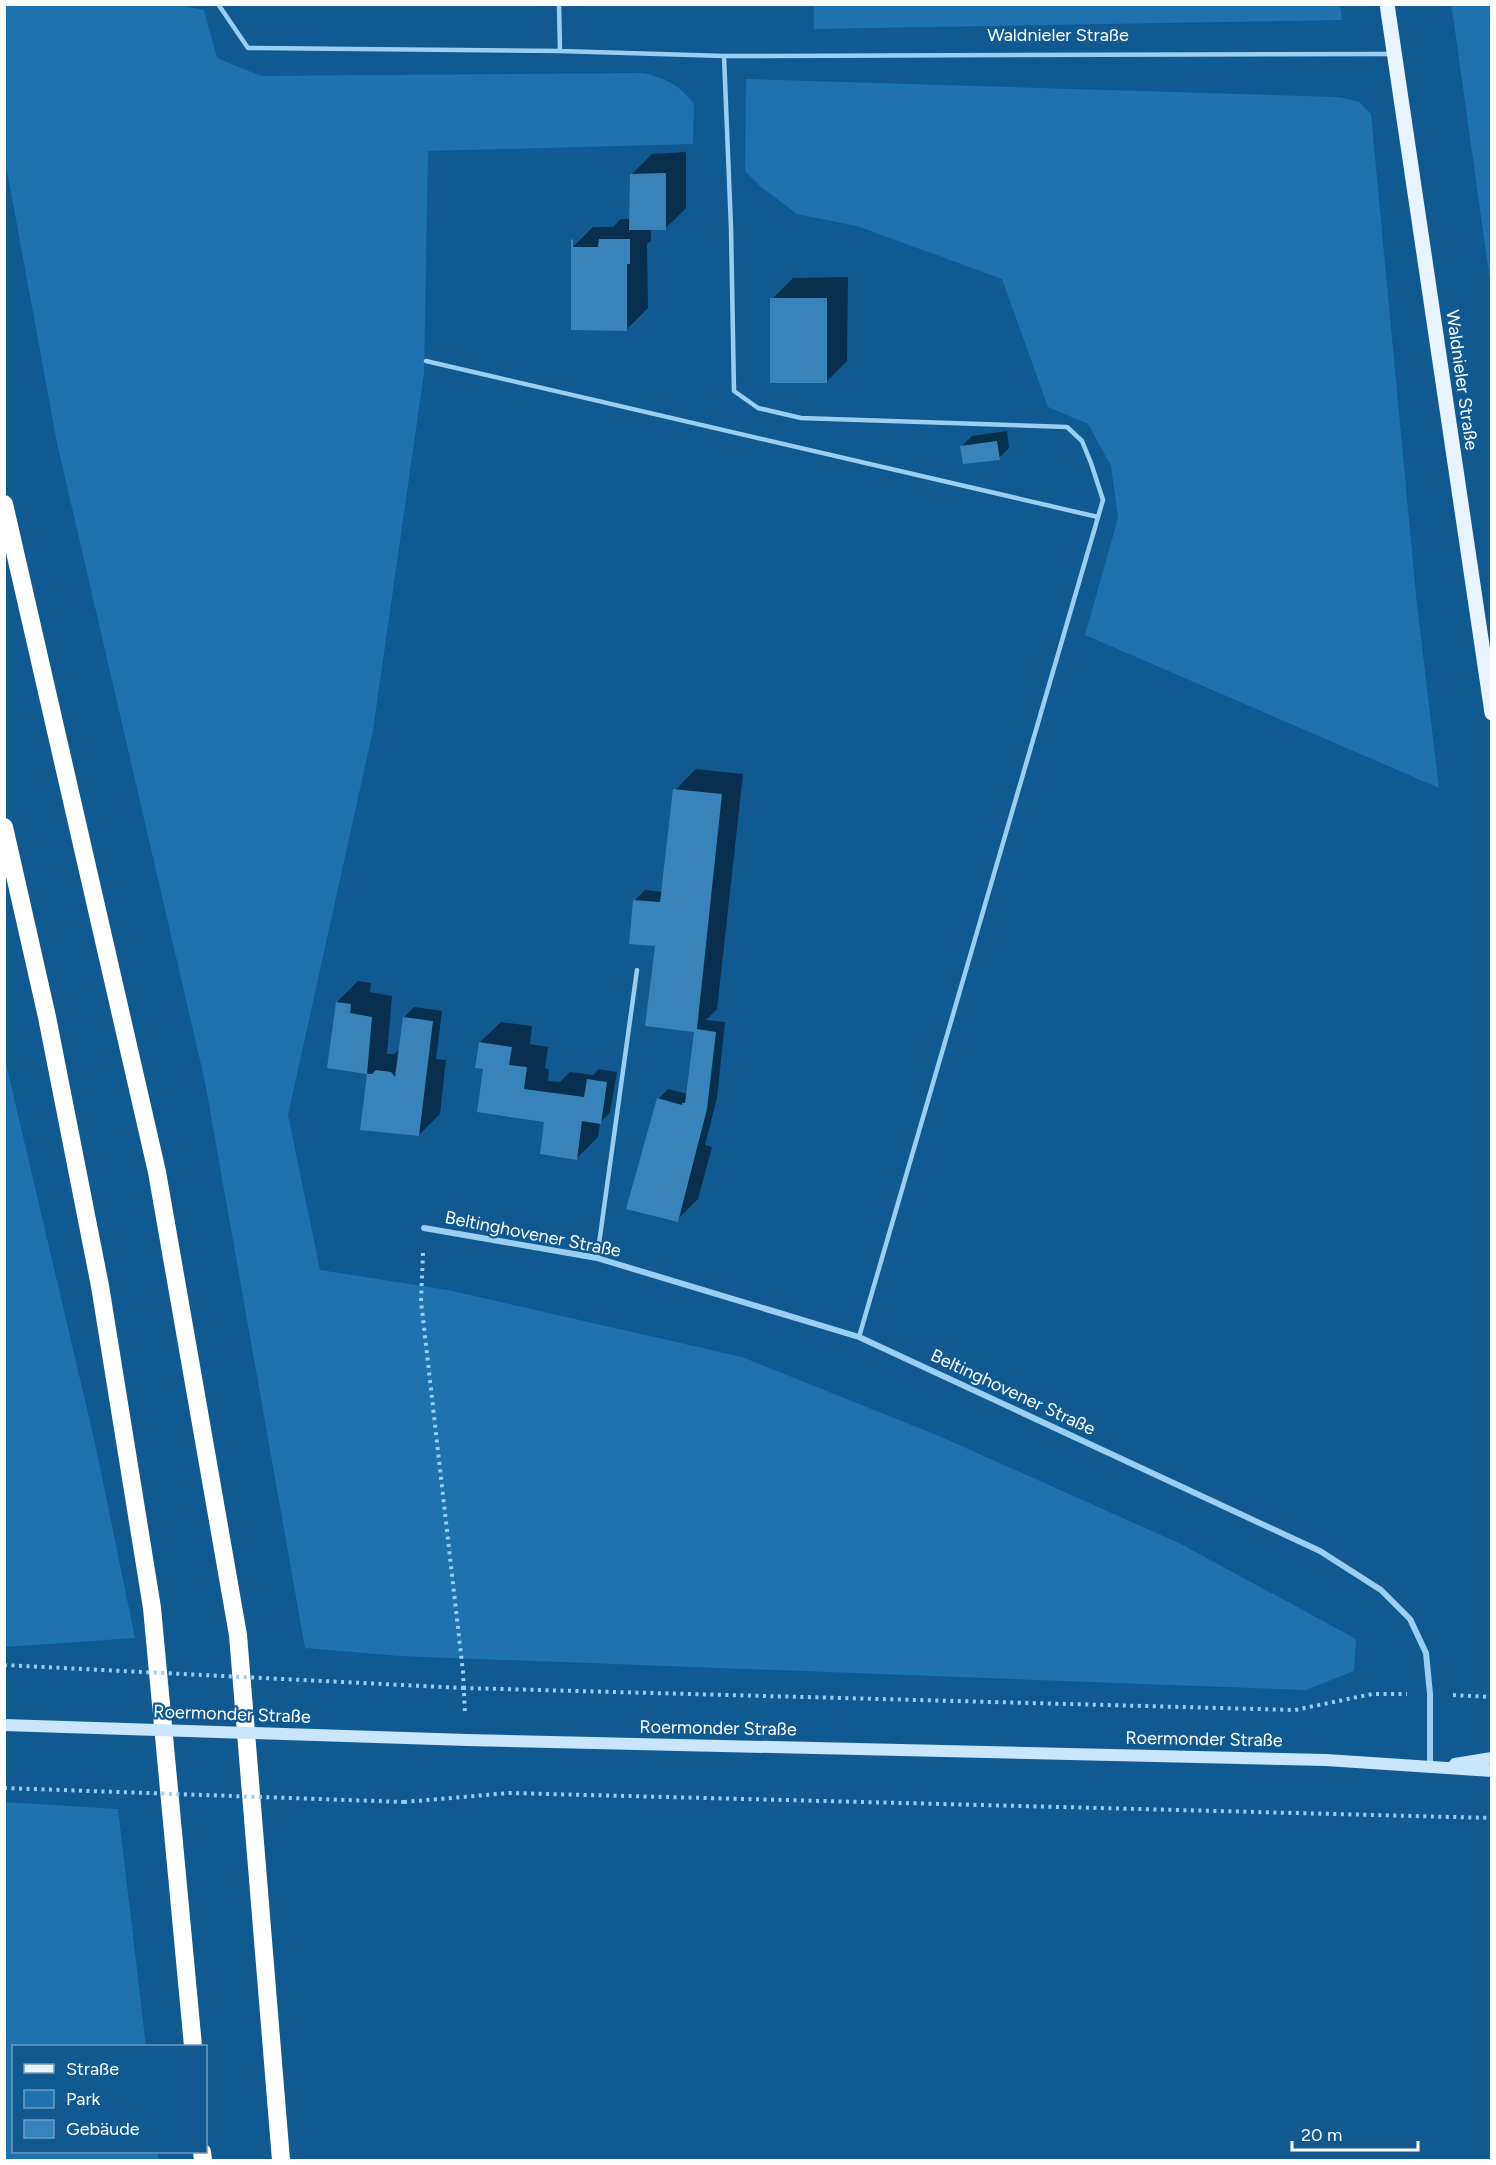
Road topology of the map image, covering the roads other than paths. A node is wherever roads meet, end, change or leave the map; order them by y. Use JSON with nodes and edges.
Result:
{"nodes":[{"id":1,"x":218,"y":4,"type":"edge"},
{"id":2,"x":559,"y":4,"type":"edge"},
{"id":3,"x":1387,"y":4,"type":"edge"},
{"id":4,"x":560,"y":51,"type":"junction"},
{"id":5,"x":1393,"y":54,"type":"junction"},
{"id":6,"x":724,"y":56,"type":"junction"},
{"id":7,"x":426,"y":361,"type":"dead end"},
{"id":8,"x":4,"y":504,"type":"edge"},
{"id":9,"x":1098,"y":517,"type":"junction"},
{"id":10,"x":1491,"y":713,"type":"edge"},
{"id":11,"x":4,"y":826,"type":"edge"},
{"id":12,"x":637,"y":970,"type":"dead end"},
{"id":13,"x":424,"y":1228,"type":"road end"},
{"id":14,"x":597,"y":1258,"type":"junction"},
{"id":15,"x":859,"y":1337,"type":"junction"},
{"id":16,"x":4,"y":1725,"type":"edge"},
{"id":17,"x":1491,"y":1758,"type":"edge"},
{"id":18,"x":1430,"y":1768,"type":"junction"},
{"id":19,"x":1491,"y":1771,"type":"edge"},
{"id":20,"x":193,"y":2045,"type":"edge"},
{"id":21,"x":281,"y":2160,"type":"edge"}],
"edges":[{"from":1,"to":4,"type":"lane","name":"Waldnieler Straße"},
{"from":2,"to":4,"type":"lane"},
{"from":3,"to":5,"type":"main road","name":"Waldnieler Straße"},
{"from":4,"to":6,"type":"lane","name":"Waldnieler Straße"},
{"from":5,"to":6,"type":"lane","name":"Waldnieler Straße"},
{"from":5,"to":10,"type":"main road","name":"Waldnieler Straße"},
{"from":6,"to":9,"type":"lane"},
{"from":7,"to":9,"type":"lane"},
{"from":8,"to":21,"type":"highway"},
{"from":9,"to":15,"type":"lane"},
{"from":11,"to":20,"type":"highway"},
{"from":12,"to":14,"type":"lane"},
{"from":13,"to":14,"type":"street","name":"Beltinghovener Straße"},
{"from":14,"to":15,"type":"street","name":"Beltinghovener Straße"},
{"from":15,"to":18,"type":"street","name":"Beltinghovener Straße"},
{"from":16,"to":18,"type":"main road","name":"Roermonder Straße","bridge":true},
{"from":17,"to":18,"type":"main road","name":"Roermonder Straße"},
{"from":18,"to":19,"type":"main road","name":"Roermonder Straße"}]}
